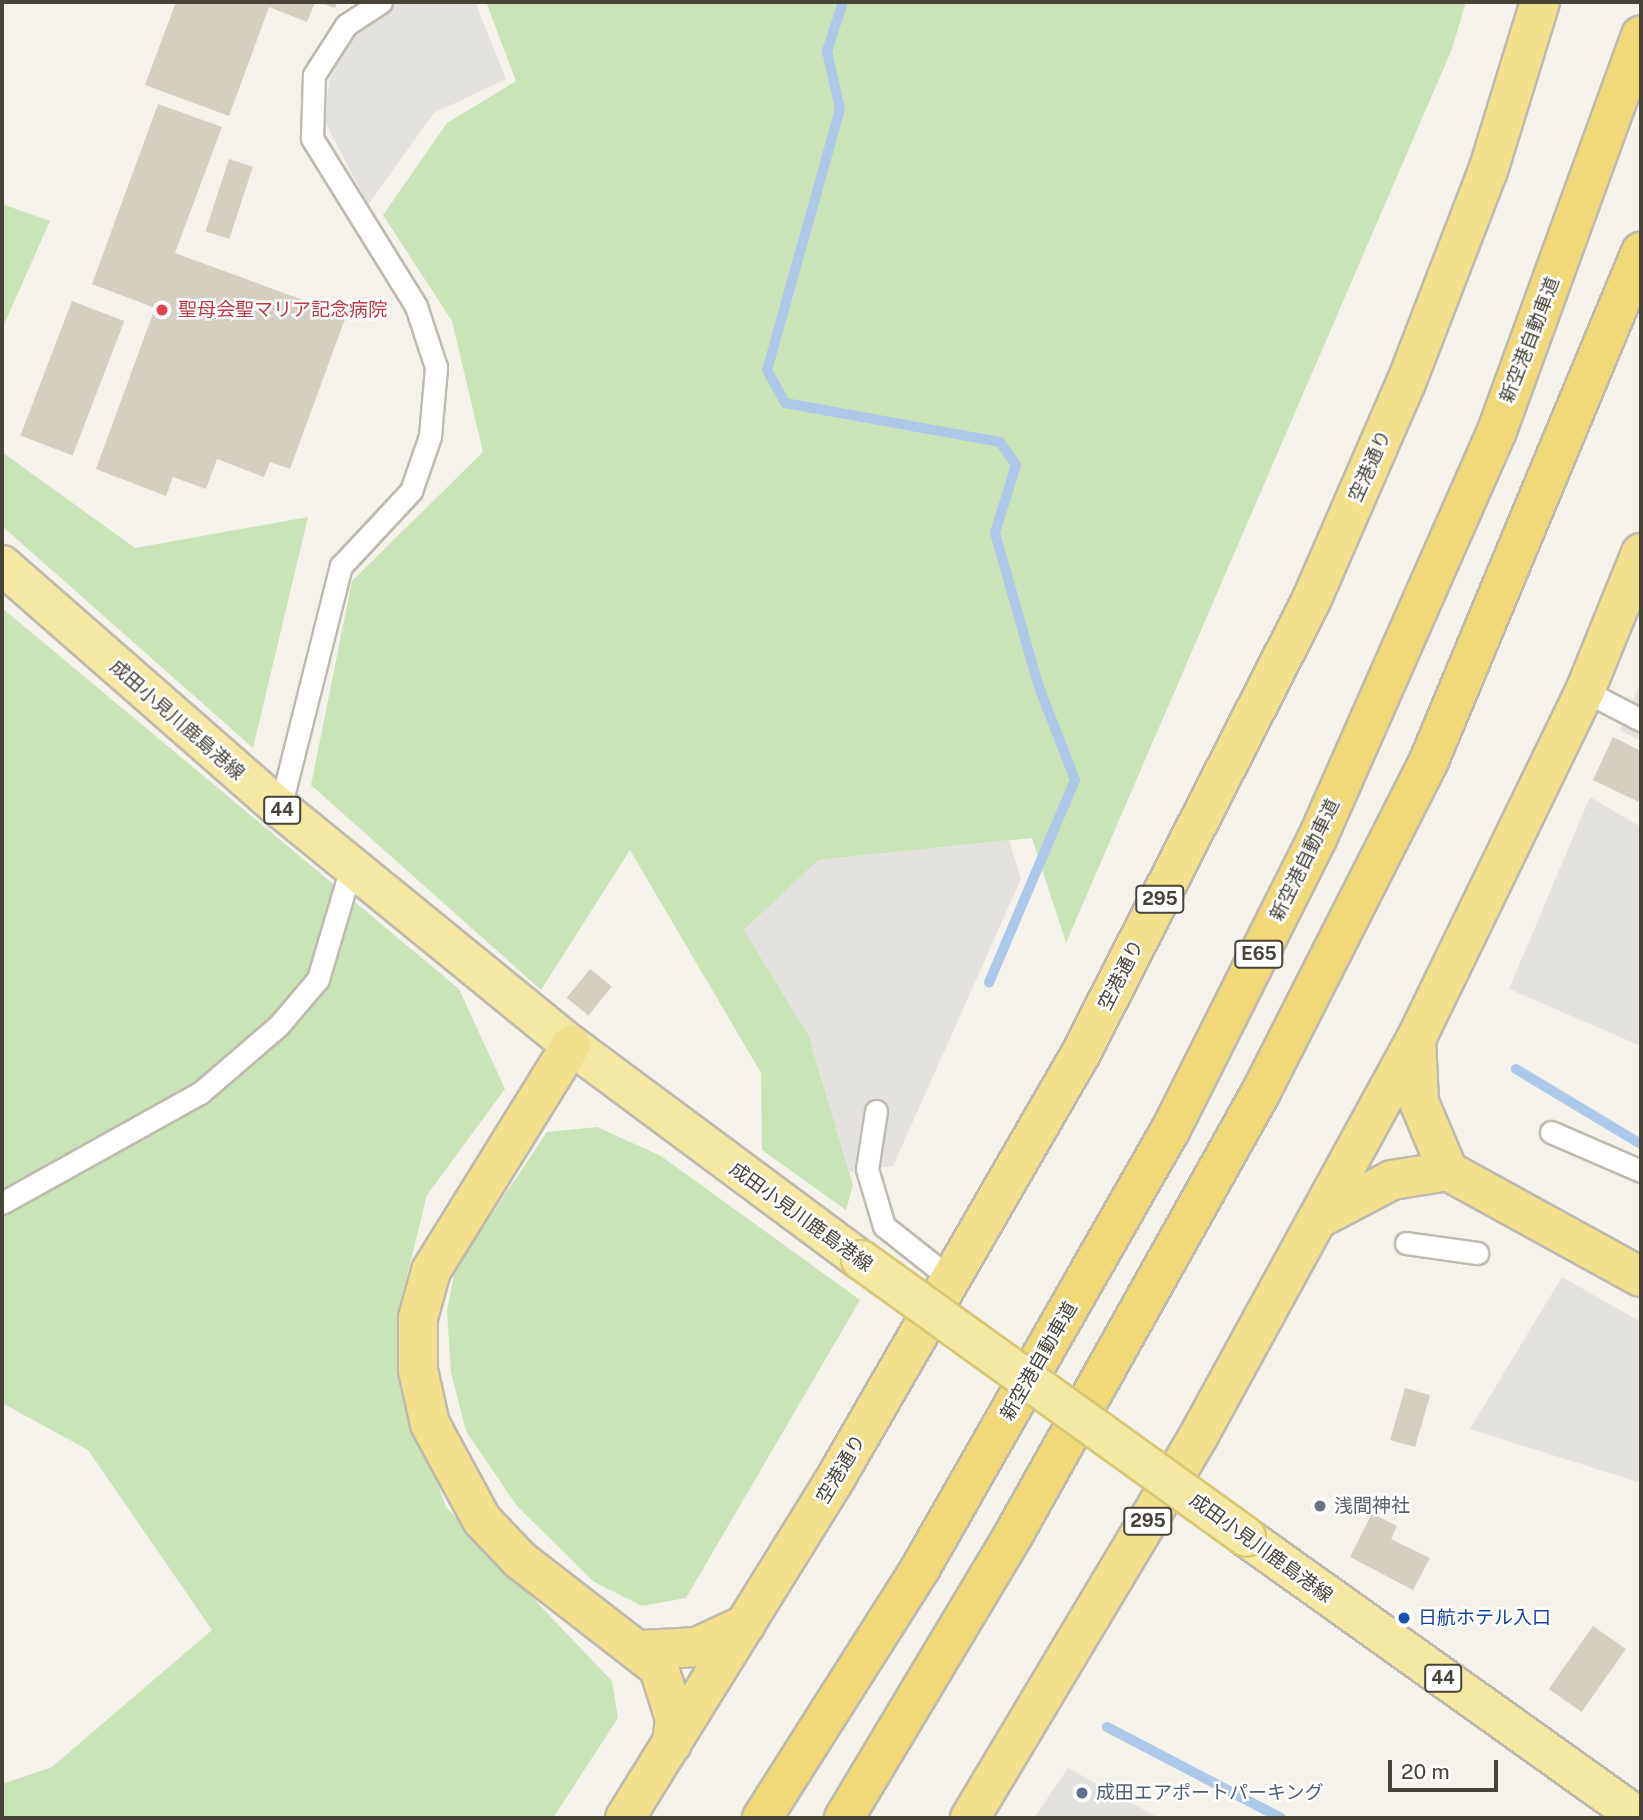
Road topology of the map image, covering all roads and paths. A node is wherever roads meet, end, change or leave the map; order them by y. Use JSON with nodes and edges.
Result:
{"nodes":[{"id":1,"x":381,"y":2,"type":"edge"},
{"id":2,"x":1540,"y":2,"type":"edge"},
{"id":3,"x":1641,"y":35,"type":"edge"},
{"id":4,"x":1641,"y":252,"type":"edge"},
{"id":5,"x":1641,"y":553,"type":"edge"},
{"id":6,"x":2,"y":565,"type":"edge"},
{"id":7,"x":1585,"y":691,"type":"junction"},
{"id":8,"x":1641,"y":720,"type":"edge"},
{"id":9,"x":280,"y":808,"type":"junction"},
{"id":10,"x":352,"y":864,"type":"junction"},
{"id":11,"x":1416,"y":1039,"type":"junction"},
{"id":12,"x":571,"y":1045,"type":"junction"},
{"id":13,"x":876,"y":1111,"type":"dead end"},
{"id":14,"x":1551,"y":1132,"type":"dead end"},
{"id":15,"x":1448,"y":1171,"type":"junction"},
{"id":16,"x":1641,"y":1171,"type":"edge"},
{"id":17,"x":2,"y":1203,"type":"edge"},
{"id":18,"x":1318,"y":1219,"type":"junction"},
{"id":19,"x":1406,"y":1243,"type":"dead end"},
{"id":20,"x":1477,"y":1253,"type":"dead end"},
{"id":21,"x":1641,"y":1277,"type":"edge"},
{"id":22,"x":951,"y":1279,"type":"junction"},
{"id":23,"x":746,"y":1624,"type":"junction"},
{"id":24,"x":643,"y":1650,"type":"junction"},
{"id":25,"x":672,"y":1744,"type":"junction"},
{"id":26,"x":625,"y":1818,"type":"edge"},
{"id":27,"x":762,"y":1818,"type":"edge"},
{"id":28,"x":844,"y":1818,"type":"edge"},
{"id":29,"x":970,"y":1818,"type":"edge"},
{"id":30,"x":1640,"y":1818,"type":"edge"}],
"edges":[{"from":1,"to":9,"type":"lane"},
{"from":2,"to":22,"type":"highway","name":"空港通り","number":"295"},
{"from":3,"to":27,"type":"highway","name":"新空港自動車道","number":"E65"},
{"from":4,"to":28,"type":"highway"},
{"from":5,"to":7,"type":"highway","number":"295"},
{"from":6,"to":9,"type":"main road","name":"成田小見川鹿島港線","number":"44"},
{"from":7,"to":8,"type":"lane"},
{"from":7,"to":11,"type":"highway","number":"295"},
{"from":9,"to":10,"type":"main road","name":"成田小見川鹿島港線","number":"44"},
{"from":10,"to":12,"type":"main road","name":"成田小見川鹿島港線","number":"44"},
{"from":10,"to":17,"type":"lane"},
{"from":11,"to":15,"type":"highway"},
{"from":11,"to":18,"type":"highway","number":"295"},
{"from":12,"to":24,"type":"highway"},
{"from":12,"to":30,"type":"main road","name":"成田小見川鹿島港線","number":"44","bridge":true},
{"from":13,"to":22,"type":"lane"},
{"from":14,"to":16,"type":"lane"},
{"from":15,"to":18,"type":"highway"},
{"from":15,"to":21,"type":"highway"},
{"from":18,"to":29,"type":"highway","number":"295"},
{"from":19,"to":20,"type":"lane"},
{"from":22,"to":23,"type":"highway","name":"空港通り","number":"295"},
{"from":23,"to":24,"type":"highway"},
{"from":23,"to":25,"type":"highway","name":"空港通り","number":"295"},
{"from":24,"to":25,"type":"highway"},
{"from":25,"to":26,"type":"highway","name":"空港通り","number":"295"}]}
